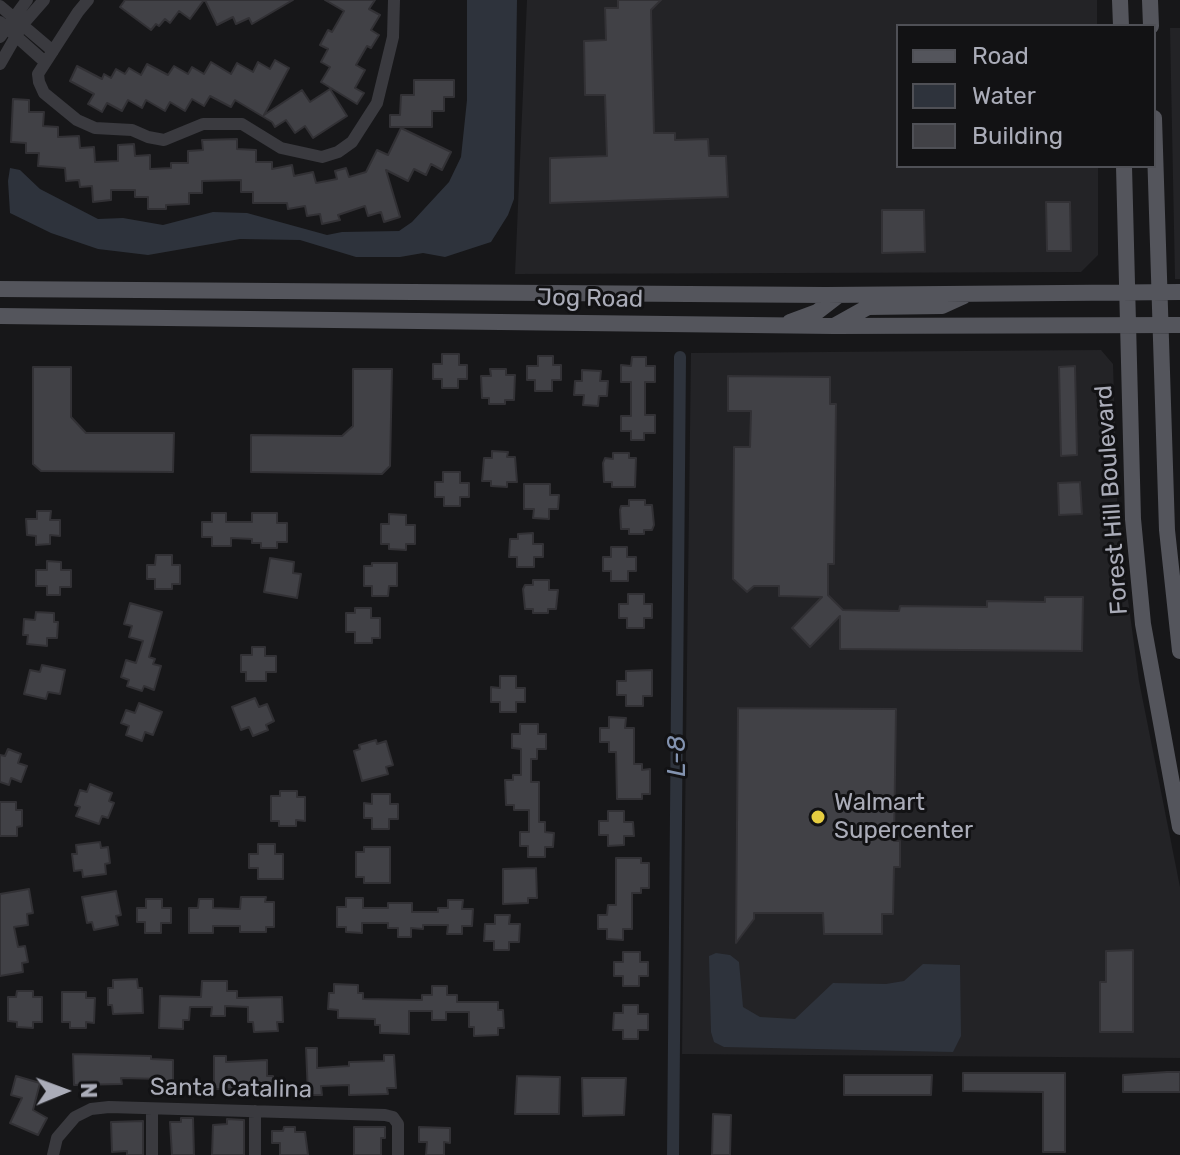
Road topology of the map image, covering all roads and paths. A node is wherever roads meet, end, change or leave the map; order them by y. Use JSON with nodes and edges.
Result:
{"nodes":[{"id":1,"x":27,"y":0,"type":"edge"},
{"id":2,"x":44,"y":0,"type":"edge"},
{"id":3,"x":88,"y":0,"type":"edge"},
{"id":4,"x":394,"y":0,"type":"edge"},
{"id":5,"x":1120,"y":0,"type":"edge"},
{"id":6,"x":1150,"y":0,"type":"edge"},
{"id":7,"x":0,"y":6,"type":"edge"},
{"id":8,"x":1121,"y":24,"type":"edge"},
{"id":9,"x":1151,"y":24,"type":"edge"},
{"id":10,"x":10,"y":28,"type":"edge"},
{"id":11,"x":53,"y":51,"type":"junction"},
{"id":12,"x":45,"y":62,"type":"junction"},
{"id":13,"x":0,"y":64,"type":"edge"},
{"id":14,"x":1124,"y":168,"type":"edge"},
{"id":15,"x":1156,"y":168,"type":"edge"},
{"id":16,"x":0,"y":289,"type":"edge"},
{"id":17,"x":1126,"y":292,"type":"junction"},
{"id":18,"x":1160,"y":292,"type":"junction"},
{"id":19,"x":1180,"y":292,"type":"edge"},
{"id":20,"x":973,"y":293,"type":"junction"},
{"id":21,"x":839,"y":295,"type":"junction"},
{"id":22,"x":0,"y":316,"type":"edge"},
{"id":23,"x":781,"y":325,"type":"junction"},
{"id":24,"x":1160,"y":325,"type":"junction"},
{"id":25,"x":1180,"y":325,"type":"edge"},
{"id":26,"x":834,"y":326,"type":"junction"},
{"id":27,"x":1127,"y":326,"type":"junction"},
{"id":28,"x":1180,"y":651,"type":"edge"},
{"id":29,"x":1155,"y":698,"type":"junction"},
{"id":30,"x":1180,"y":774,"type":"edge"},
{"id":31,"x":1180,"y":827,"type":"edge"},
{"id":32,"x":152,"y":1109,"type":"junction"},
{"id":33,"x":255,"y":1111,"type":"junction"},
{"id":34,"x":53,"y":1155,"type":"edge"},
{"id":35,"x":152,"y":1155,"type":"edge"},
{"id":36,"x":255,"y":1155,"type":"edge"},
{"id":37,"x":398,"y":1155,"type":"edge"}],
"edges":[{"from":1,"to":10,"type":"street"},
{"from":2,"to":10,"type":"street"},
{"from":3,"to":11,"type":"street"},
{"from":4,"to":12,"type":"street"},
{"from":5,"to":8,"type":"main road"},
{"from":6,"to":9,"type":"main road"},
{"from":7,"to":10,"type":"street"},
{"from":10,"to":11,"type":"street"},
{"from":10,"to":12,"type":"street"},
{"from":10,"to":13,"type":"street"},
{"from":11,"to":12,"type":"street"},
{"from":14,"to":17,"type":"main road","name":"Forest Hill Boulevard"},
{"from":15,"to":18,"type":"main road"},
{"from":16,"to":21,"type":"main road","name":"Jog Road"},
{"from":17,"to":18,"type":"main road","name":"Jog Road"},
{"from":17,"to":20,"type":"main road","name":"Jog Road"},
{"from":17,"to":27,"type":"main road","name":"Forest Hill Boulevard"},
{"from":18,"to":19,"type":"main road","name":"Jog Road"},
{"from":18,"to":24,"type":"main road"},
{"from":20,"to":21,"type":"main road","name":"Jog Road"},
{"from":20,"to":26,"type":"main road"},
{"from":21,"to":23,"type":"main road"},
{"from":22,"to":23,"type":"main road","name":"Jog Road"},
{"from":23,"to":26,"type":"main road","name":"Jog Road"},
{"from":24,"to":25,"type":"main road","name":"Jog Road"},
{"from":24,"to":27,"type":"main road","name":"Jog Road"},
{"from":24,"to":28,"type":"main road"},
{"from":26,"to":27,"type":"main road","name":"Jog Road"},
{"from":27,"to":29,"type":"main road","name":"Forest Hill Boulevard"},
{"from":29,"to":30,"type":"main road"},
{"from":29,"to":31,"type":"main road","name":"Forest Hill Boulevard"},
{"from":32,"to":33,"type":"street","name":"Santa Catalina"},
{"from":32,"to":34,"type":"street","name":"Santa Catalina"},
{"from":32,"to":35,"type":"street"},
{"from":33,"to":36,"type":"street"},
{"from":33,"to":37,"type":"street","name":"Santa Catalina"}]}
